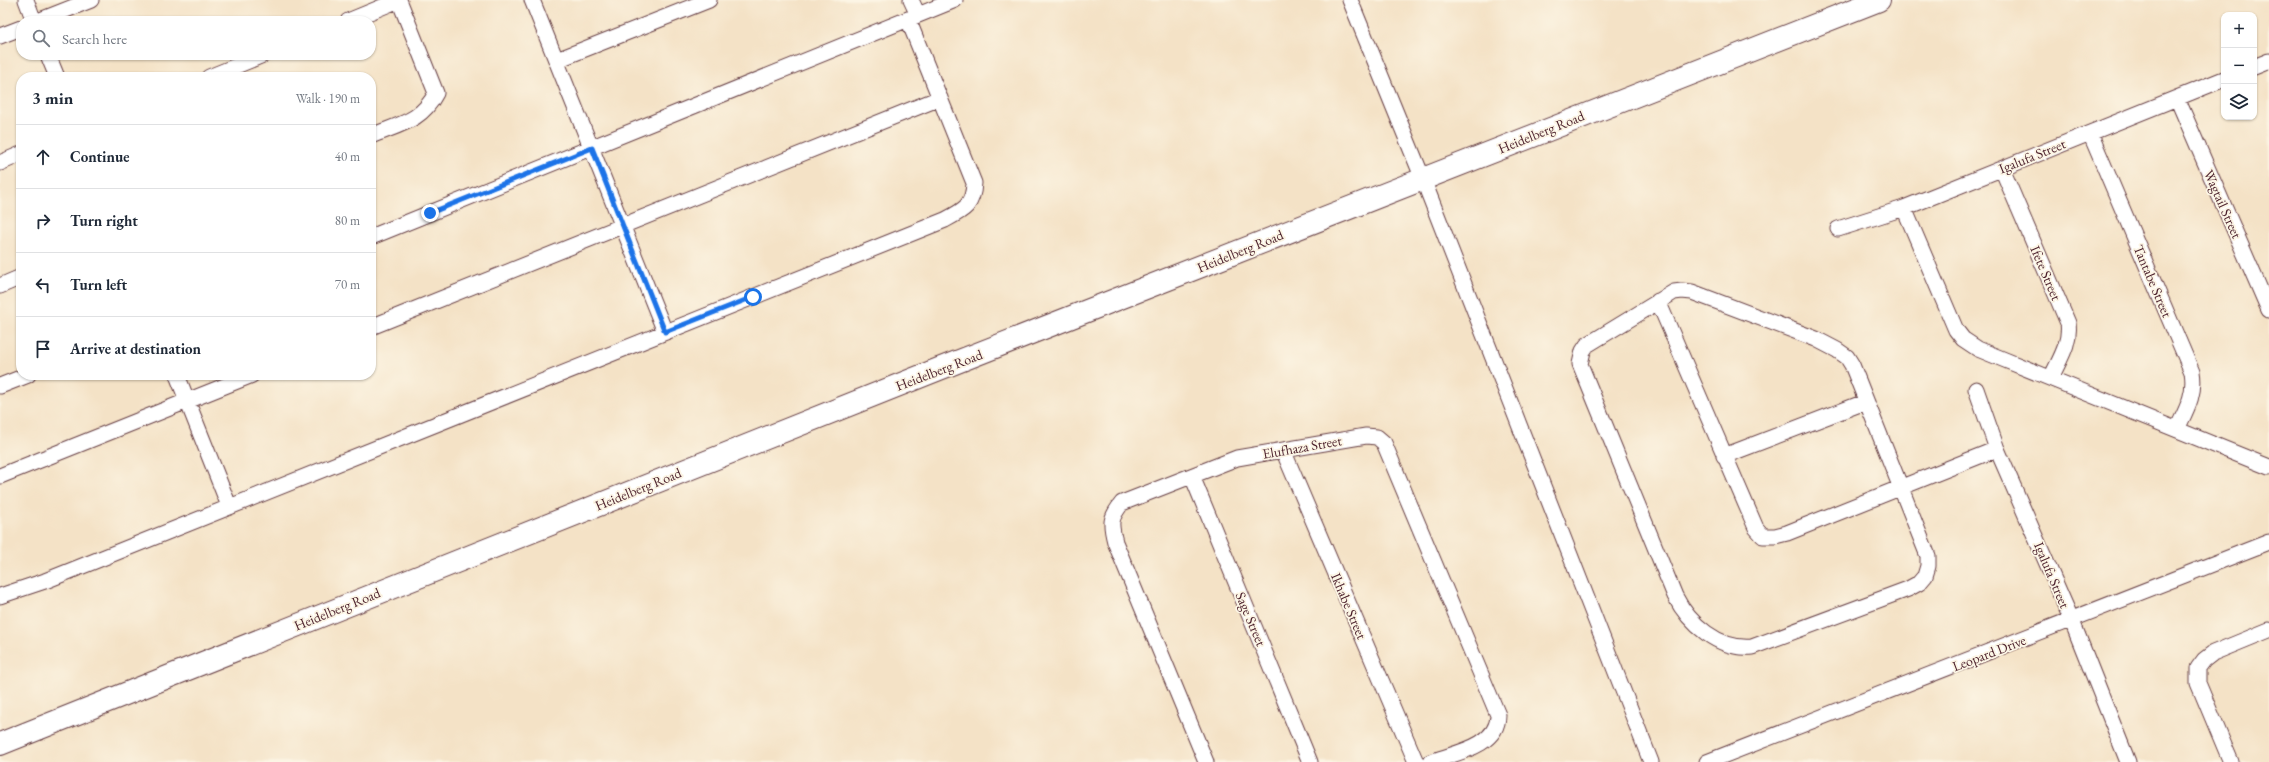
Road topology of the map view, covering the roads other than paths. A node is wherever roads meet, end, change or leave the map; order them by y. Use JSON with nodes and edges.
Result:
{"nodes":[{"id":1,"x":26,"y":0,"type":"edge"},
{"id":2,"x":90,"y":0,"type":"edge"},
{"id":3,"x":399,"y":0,"type":"edge"},
{"id":4,"x":532,"y":0,"type":"edge"},
{"id":5,"x":709,"y":0,"type":"edge"},
{"id":6,"x":911,"y":0,"type":"edge"},
{"id":7,"x":955,"y":0,"type":"edge"},
{"id":8,"x":1350,"y":0,"type":"edge"},
{"id":9,"x":1879,"y":0,"type":"edge"},
{"id":10,"x":32,"y":16,"type":"edge"},
{"id":11,"x":50,"y":16,"type":"edge"},
{"id":12,"x":360,"y":16,"type":"edge"},
{"id":13,"x":913,"y":17,"type":"junction"},
{"id":14,"x":16,"y":30,"type":"edge"},
{"id":15,"x":0,"y":36,"type":"edge"},
{"id":16,"x":50,"y":60,"type":"edge"},
{"id":17,"x":251,"y":60,"type":"edge"},
{"id":18,"x":557,"y":60,"type":"junction"},
{"id":19,"x":55,"y":72,"type":"edge"},
{"id":20,"x":221,"y":72,"type":"edge"},
{"id":21,"x":2221,"y":80,"type":"edge"},
{"id":22,"x":940,"y":98,"type":"junction"},
{"id":23,"x":2177,"y":98,"type":"junction"},
{"id":24,"x":2090,"y":133,"type":"junction"},
{"id":25,"x":376,"y":134,"type":"edge"},
{"id":26,"x":592,"y":148,"type":"junction"},
{"id":27,"x":16,"y":156,"type":"edge"},
{"id":28,"x":0,"y":163,"type":"edge"},
{"id":29,"x":2002,"y":169,"type":"junction"},
{"id":30,"x":1423,"y":179,"type":"junction"},
{"id":31,"x":1904,"y":208,"type":"junction"},
{"id":32,"x":623,"y":226,"type":"junction"},
{"id":33,"x":1838,"y":229,"type":"dead end"},
{"id":34,"x":376,"y":235,"type":"edge"},
{"id":35,"x":16,"y":279,"type":"edge"},
{"id":36,"x":0,"y":286,"type":"edge"},
{"id":37,"x":1658,"y":301,"type":"junction"},
{"id":38,"x":2269,"y":310,"type":"edge"},
{"id":39,"x":376,"y":325,"type":"edge"},
{"id":40,"x":665,"y":332,"type":"junction"},
{"id":41,"x":2050,"y":378,"type":"junction"},
{"id":42,"x":16,"y":380,"type":"edge"},
{"id":43,"x":179,"y":380,"type":"edge"},
{"id":44,"x":240,"y":380,"type":"edge"},
{"id":45,"x":0,"y":386,"type":"edge"},
{"id":46,"x":1976,"y":389,"type":"dead end"},
{"id":47,"x":188,"y":401,"type":"junction"},
{"id":48,"x":1865,"y":402,"type":"junction"},
{"id":49,"x":2177,"y":429,"type":"junction"},
{"id":50,"x":1997,"y":448,"type":"junction"},
{"id":51,"x":1283,"y":450,"type":"junction"},
{"id":52,"x":1724,"y":456,"type":"junction"},
{"id":53,"x":2269,"y":467,"type":"edge"},
{"id":54,"x":0,"y":476,"type":"edge"},
{"id":55,"x":1192,"y":476,"type":"junction"},
{"id":56,"x":1901,"y":487,"type":"junction"},
{"id":57,"x":229,"y":506,"type":"junction"},
{"id":58,"x":2269,"y":542,"type":"edge"},
{"id":59,"x":0,"y":596,"type":"edge"},
{"id":60,"x":2072,"y":621,"type":"junction"},
{"id":61,"x":2269,"y":630,"type":"edge"},
{"id":62,"x":0,"y":744,"type":"edge"},
{"id":63,"x":1206,"y":762,"type":"edge"},
{"id":64,"x":1310,"y":762,"type":"edge"},
{"id":65,"x":1416,"y":762,"type":"edge"},
{"id":66,"x":1430,"y":762,"type":"edge"},
{"id":67,"x":1651,"y":762,"type":"edge"},
{"id":68,"x":1707,"y":762,"type":"edge"},
{"id":69,"x":2128,"y":762,"type":"edge"},
{"id":70,"x":2231,"y":762,"type":"edge"}],
"edges":[{"from":1,"to":10,"type":"street"},
{"from":2,"to":11,"type":"street"},
{"from":3,"to":12,"type":"street"},
{"from":3,"to":25,"type":"street"},
{"from":4,"to":18,"type":"street"},
{"from":5,"to":18,"type":"street"},
{"from":6,"to":13,"type":"street"},
{"from":7,"to":13,"type":"street"},
{"from":8,"to":30,"type":"street"},
{"from":9,"to":30,"type":"main road","name":"Heidelberg Road"},
{"from":13,"to":22,"type":"street"},
{"from":13,"to":26,"type":"street"},
{"from":14,"to":15,"type":"street"},
{"from":16,"to":19,"type":"street"},
{"from":17,"to":20,"type":"street"},
{"from":18,"to":26,"type":"street"},
{"from":21,"to":23,"type":"street","name":"Igalufa Street"},
{"from":22,"to":32,"type":"street"},
{"from":22,"to":40,"type":"street"},
{"from":23,"to":24,"type":"street","name":"Igalufa Street"},
{"from":23,"to":38,"type":"street","name":"Wagtail Street"},
{"from":24,"to":29,"type":"street","name":"Igalufa Street"},
{"from":24,"to":49,"type":"street","name":"Tantabe Street"},
{"from":26,"to":32,"type":"street"},
{"from":26,"to":34,"type":"street"},
{"from":27,"to":28,"type":"street"},
{"from":29,"to":31,"type":"street","name":"Igalufa Street"},
{"from":29,"to":41,"type":"street","name":"Ifete Street"},
{"from":30,"to":62,"type":"main road","name":"Heidelberg Road"},
{"from":30,"to":67,"type":"street"},
{"from":31,"to":33,"type":"street","name":"Igalufa Street"},
{"from":31,"to":41,"type":"street"},
{"from":32,"to":39,"type":"street"},
{"from":32,"to":40,"type":"street"},
{"from":35,"to":36,"type":"street"},
{"from":37,"to":48,"type":"street"},
{"from":37,"to":52,"type":"street"},
{"from":37,"to":56,"type":"street"},
{"from":40,"to":57,"type":"street"},
{"from":41,"to":49,"type":"street"},
{"from":42,"to":45,"type":"street"},
{"from":43,"to":47,"type":"street"},
{"from":44,"to":47,"type":"street"},
{"from":46,"to":50,"type":"street","name":"Igalufa Street"},
{"from":47,"to":54,"type":"street"},
{"from":47,"to":57,"type":"street"},
{"from":48,"to":52,"type":"street"},
{"from":48,"to":56,"type":"street"},
{"from":49,"to":53,"type":"street"},
{"from":50,"to":56,"type":"street"},
{"from":50,"to":60,"type":"street","name":"Igalufa Street"},
{"from":51,"to":55,"type":"street","name":"Elufhaza Street"},
{"from":51,"to":65,"type":"street","name":"Ikhabe Street"},
{"from":51,"to":66,"type":"street","name":"Elufhaza Street"},
{"from":52,"to":56,"type":"street"},
{"from":55,"to":63,"type":"street","name":"Elufhaza Street"},
{"from":55,"to":64,"type":"street","name":"Sage Street"},
{"from":57,"to":59,"type":"street"},
{"from":58,"to":60,"type":"street","name":"Leopard Drive"},
{"from":60,"to":68,"type":"street","name":"Leopard Drive"},
{"from":60,"to":69,"type":"street","name":"Igalufa Street"},
{"from":61,"to":70,"type":"street"}]}
